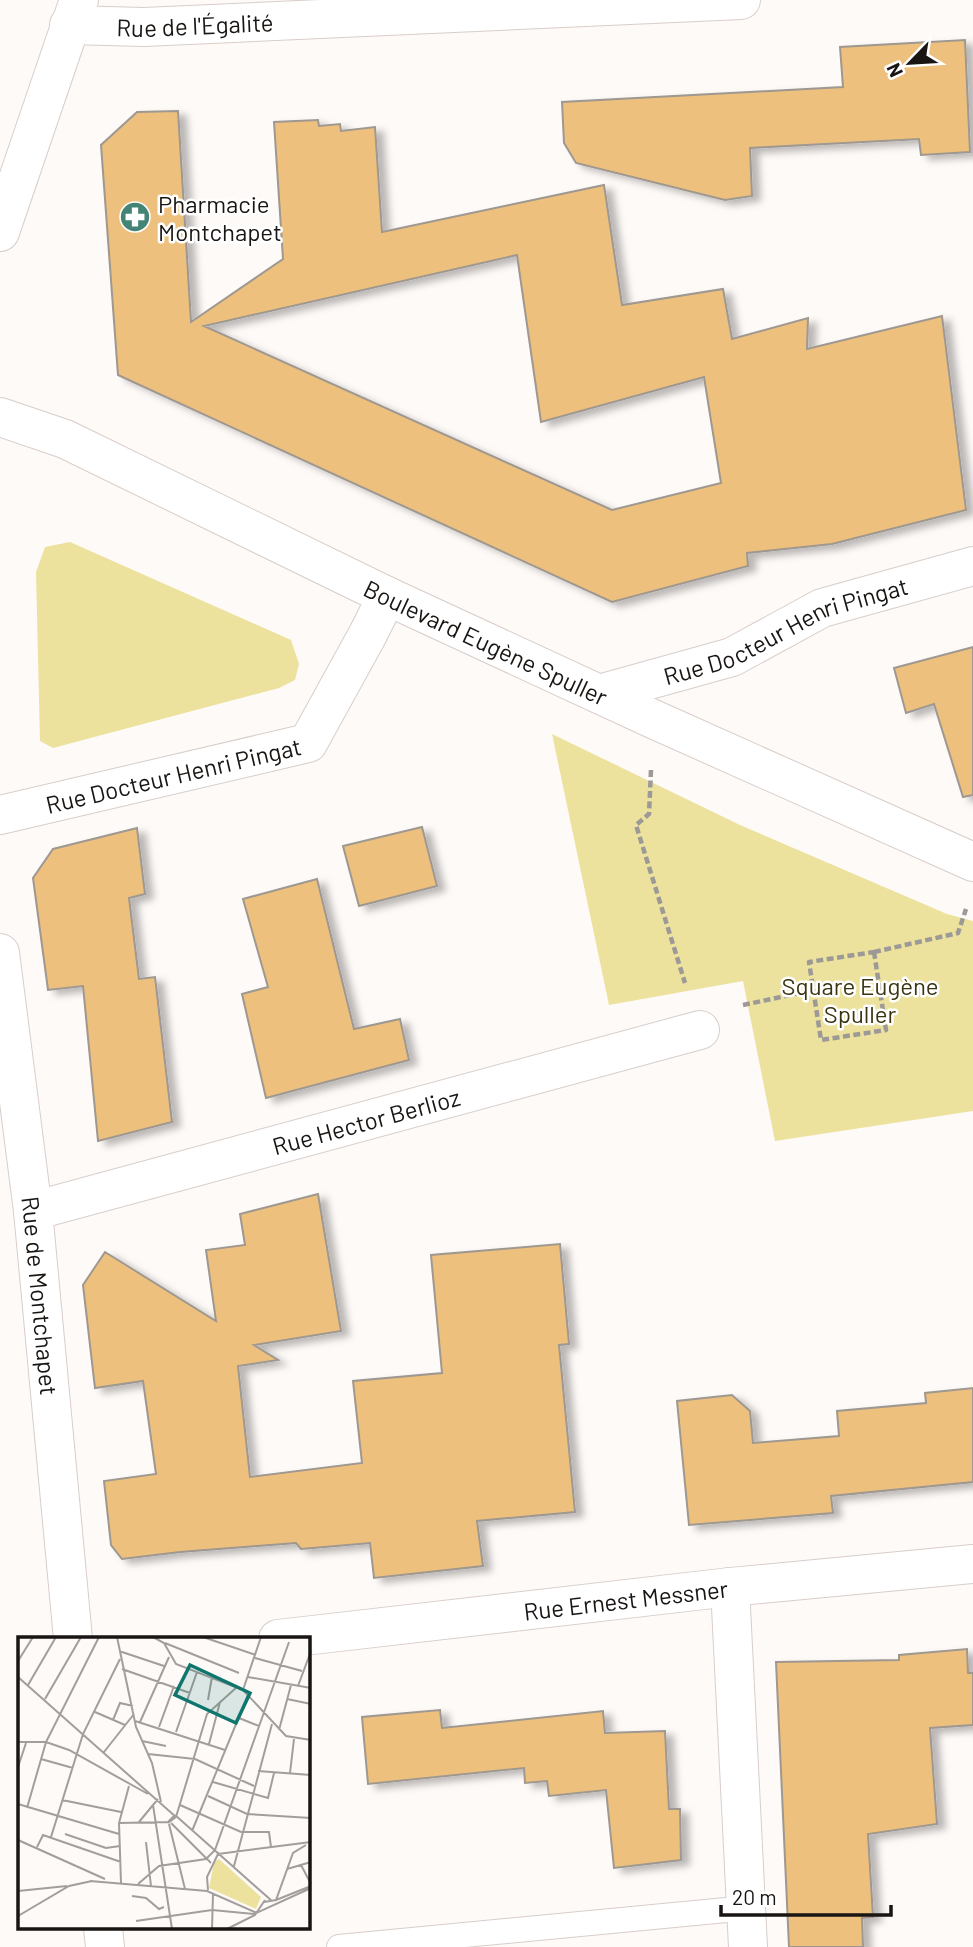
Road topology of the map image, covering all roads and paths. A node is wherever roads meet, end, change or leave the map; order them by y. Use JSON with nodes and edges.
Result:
{"nodes":[{"id":1,"x":741,"y":0,"type":"edge"},
{"id":2,"x":74,"y":13,"type":"edge"},
{"id":3,"x":0,"y":232,"type":"edge"},
{"id":4,"x":0,"y":417,"type":"edge"},
{"id":5,"x":973,"y":566,"type":"edge"},
{"id":6,"x":387,"y":596,"type":"junction"},
{"id":7,"x":599,"y":694,"type":"junction"},
{"id":8,"x":653,"y":719,"type":"junction"},
{"id":9,"x":0,"y":815,"type":"edge"},
{"id":10,"x":973,"y":862,"type":"edge"},
{"id":11,"x":969,"y":900,"type":"dead end"},
{"id":12,"x":874,"y":952,"type":"junction"},
{"id":13,"x":0,"y":953,"type":"edge"},
{"id":14,"x":814,"y":990,"type":"junction"},
{"id":15,"x":700,"y":1030,"type":"junction"},
{"id":16,"x":33,"y":1211,"type":"junction"},
{"id":17,"x":973,"y":1564,"type":"edge"},
{"id":18,"x":730,"y":1587,"type":"junction"},
{"id":19,"x":73,"y":1637,"type":"edge"},
{"id":20,"x":295,"y":1637,"type":"edge"},
{"id":21,"x":747,"y":1908,"type":"junction"},
{"id":22,"x":339,"y":1947,"type":"edge"},
{"id":23,"x":748,"y":1947,"type":"edge"}],
"edges":[{"from":1,"to":2,"type":"street","name":"Rue de l'Égalité"},
{"from":2,"to":3,"type":"street"},
{"from":4,"to":6,"type":"street","name":"Boulevard Eugène Spuller"},
{"from":5,"to":7,"type":"street","name":"Rue Docteur Henri Pingat"},
{"from":6,"to":7,"type":"street","name":"Boulevard Eugène Spuller"},
{"from":6,"to":9,"type":"street","name":"Rue Docteur Henri Pingat"},
{"from":7,"to":8,"type":"street","name":"Boulevard Eugène Spuller"},
{"from":8,"to":10,"type":"street","name":"Boulevard Eugène Spuller"},
{"from":8,"to":15,"type":"path"},
{"from":11,"to":12,"type":"path"},
{"from":12,"to":14,"type":"path"},
{"from":12,"to":14,"type":"path"},
{"from":13,"to":16,"type":"street","name":"Rue de Montchapet"},
{"from":14,"to":15,"type":"path"},
{"from":15,"to":16,"type":"street","name":"Rue Hector Berlioz"},
{"from":16,"to":19,"type":"street","name":"Rue de Montchapet"},
{"from":17,"to":18,"type":"street","name":"Rue Ernest Messner"},
{"from":18,"to":20,"type":"street","name":"Rue Ernest Messner"},
{"from":18,"to":21,"type":"street"},
{"from":21,"to":22,"type":"lane"},
{"from":21,"to":23,"type":"street"}]}
